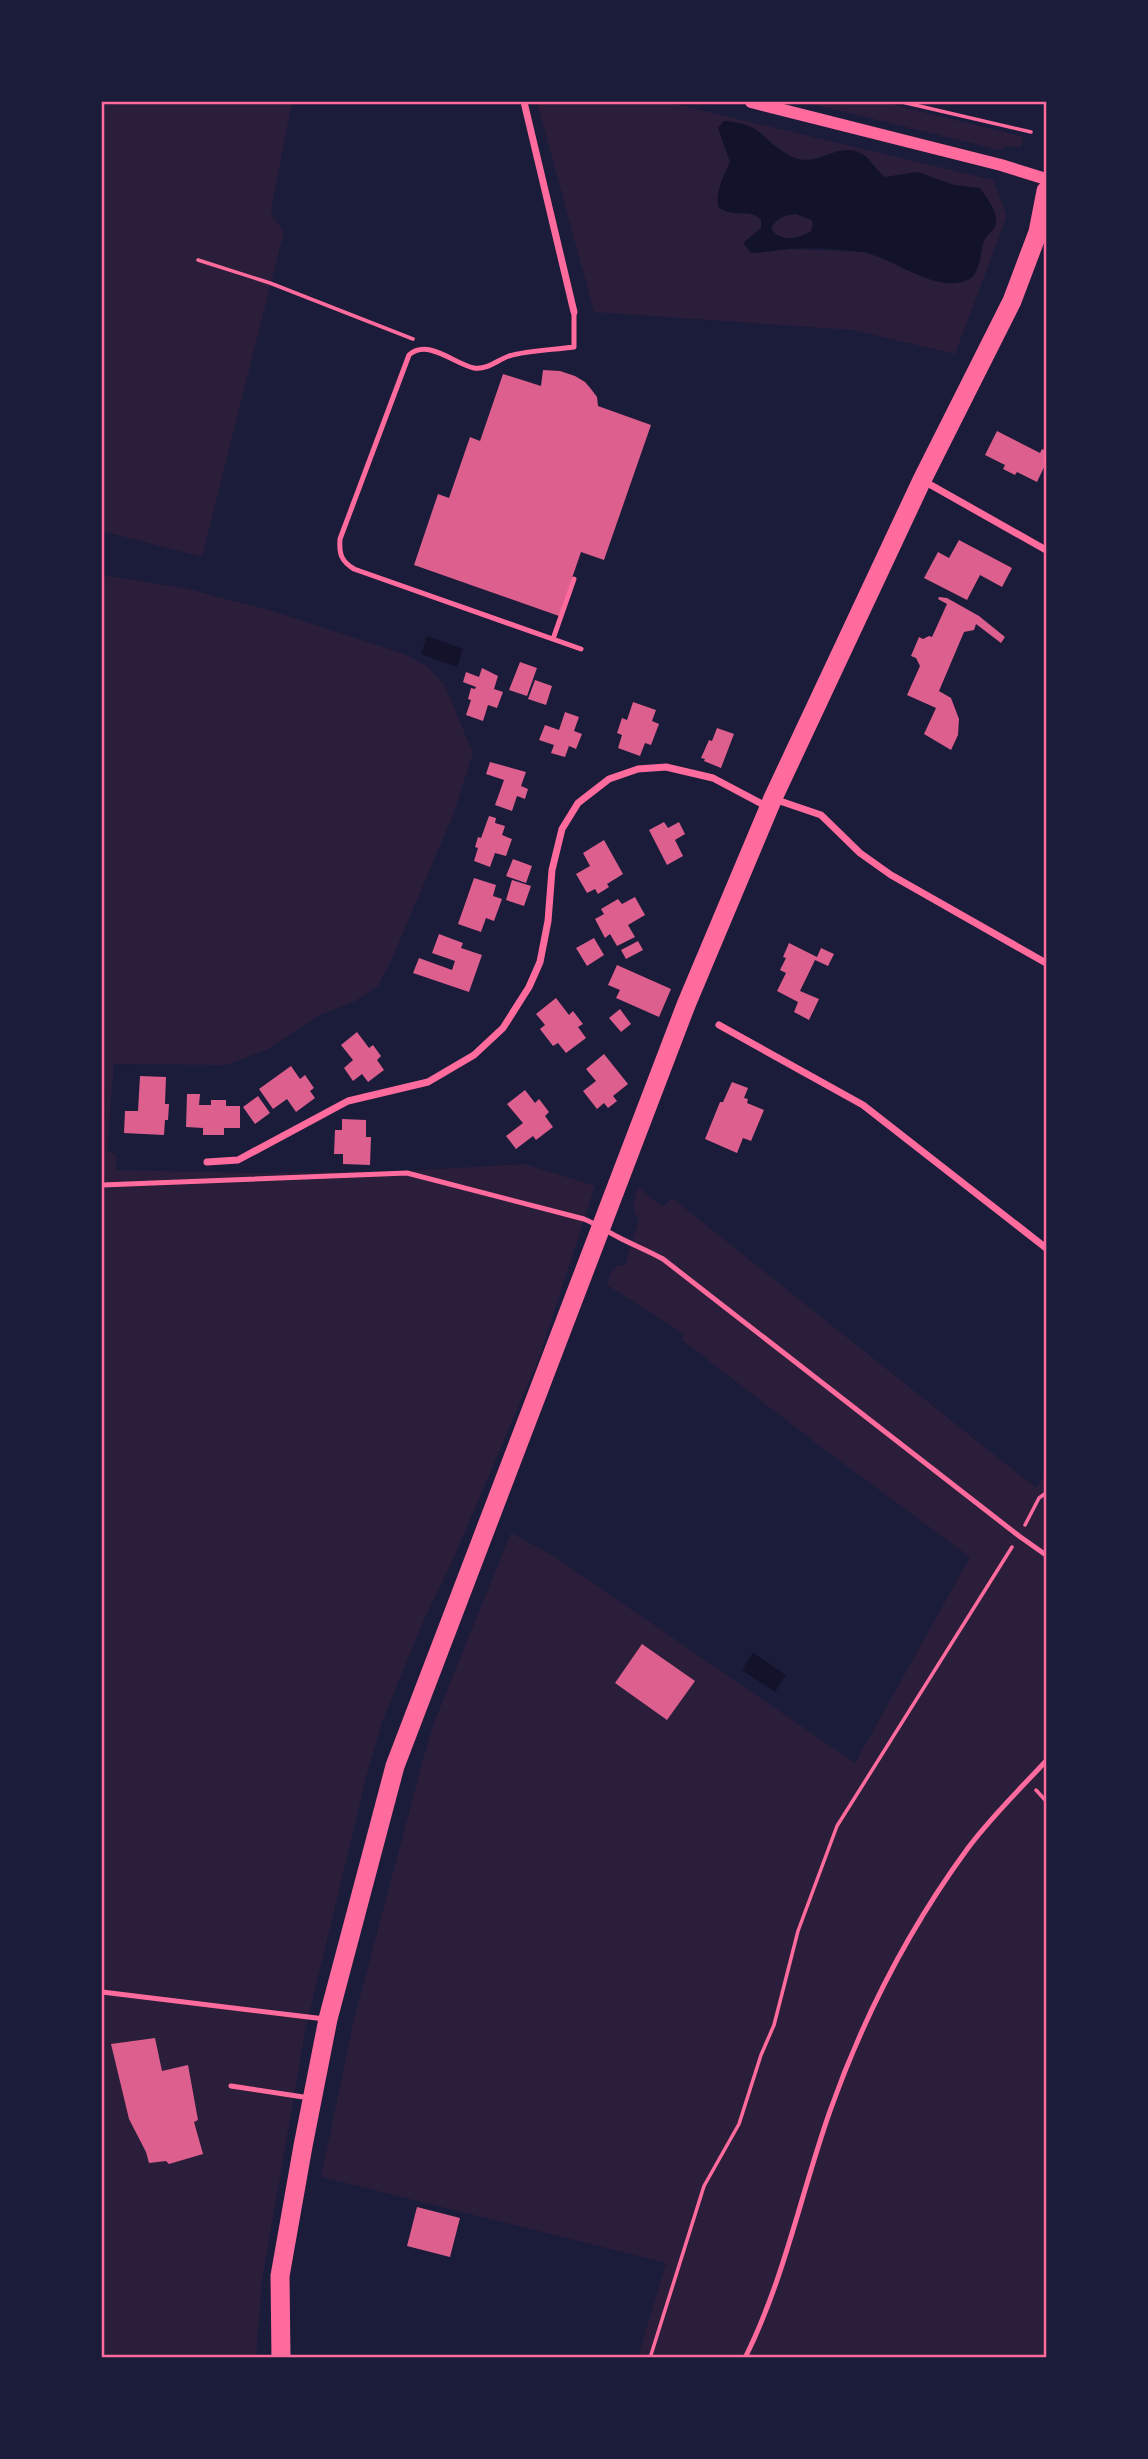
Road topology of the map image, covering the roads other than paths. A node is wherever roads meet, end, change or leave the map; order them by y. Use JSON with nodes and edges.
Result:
{"nodes":[{"id":1,"x":524,"y":102,"type":"edge"},
{"id":2,"x":751,"y":102,"type":"edge"},
{"id":3,"x":1046,"y":179,"type":"edge"},
{"id":4,"x":1046,"y":191,"type":"edge"},
{"id":5,"x":574,"y":312,"type":"joint"},
{"id":6,"x":922,"y":480,"type":"junction"},
{"id":7,"x":1046,"y":550,"type":"edge"},
{"id":8,"x":575,"y":579,"type":"dead end"},
{"id":9,"x":553,"y":639,"type":"junction"},
{"id":10,"x":581,"y":649,"type":"dead end"},
{"id":11,"x":771,"y":803,"type":"junction"},
{"id":12,"x":1046,"y":963,"type":"edge"},
{"id":13,"x":719,"y":1025,"type":"dead end"},
{"id":14,"x":206,"y":1162,"type":"dead end"},
{"id":15,"x":102,"y":1185,"type":"edge"},
{"id":16,"x":602,"y":1226,"type":"junction"},
{"id":17,"x":1046,"y":1248,"type":"edge"},
{"id":18,"x":1046,"y":1555,"type":"edge"},
{"id":19,"x":1046,"y":1761,"type":"edge"},
{"id":20,"x":102,"y":1992,"type":"edge"},
{"id":21,"x":328,"y":2019,"type":"junction"},
{"id":22,"x":231,"y":2086,"type":"dead end"},
{"id":23,"x":313,"y":2098,"type":"junction"},
{"id":24,"x":281,"y":2357,"type":"edge"},
{"id":25,"x":745,"y":2357,"type":"edge"}],
"edges":[{"from":1,"to":5,"type":"street"},
{"from":2,"to":3,"type":"street"},
{"from":4,"to":6,"type":"highway"},
{"from":5,"to":9,"type":"lane"},
{"from":6,"to":7,"type":"street"},
{"from":6,"to":11,"type":"highway"},
{"from":8,"to":9,"type":"lane"},
{"from":9,"to":10,"type":"lane"},
{"from":11,"to":12,"type":"street"},
{"from":11,"to":14,"type":"street"},
{"from":11,"to":16,"type":"highway"},
{"from":13,"to":17,"type":"street"},
{"from":15,"to":16,"type":"lane"},
{"from":16,"to":18,"type":"lane"},
{"from":16,"to":21,"type":"highway"},
{"from":19,"to":25,"type":"lane"},
{"from":20,"to":21,"type":"lane"},
{"from":21,"to":23,"type":"highway"},
{"from":22,"to":23,"type":"lane"},
{"from":23,"to":24,"type":"highway"}]}
